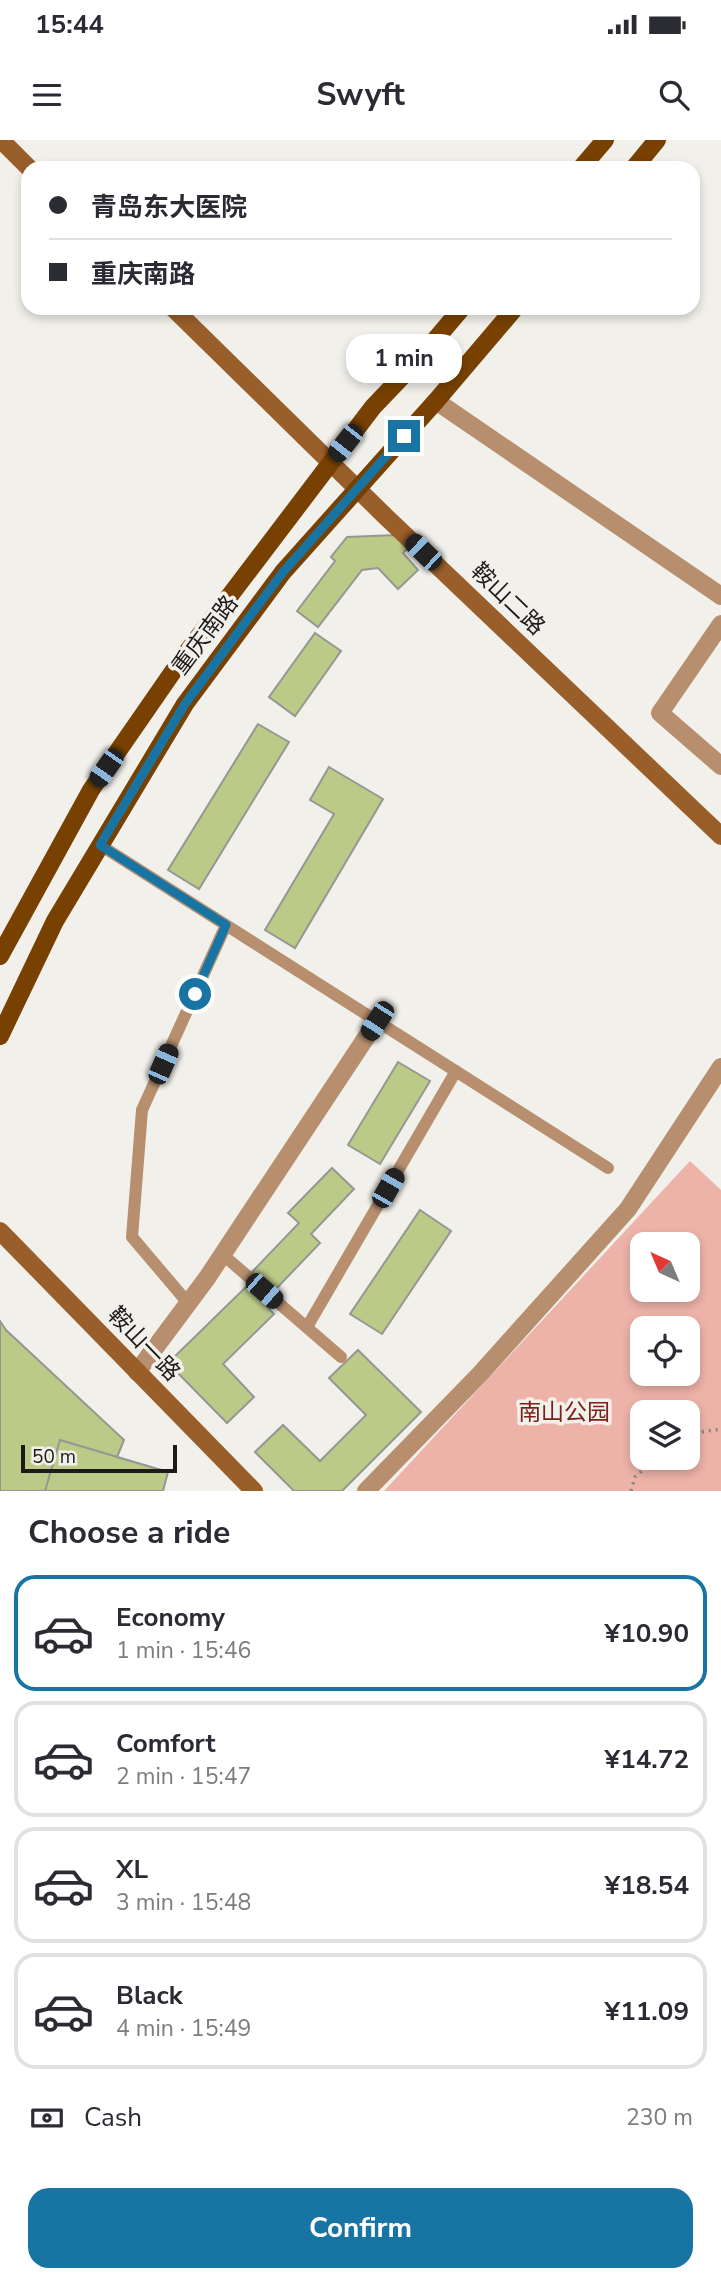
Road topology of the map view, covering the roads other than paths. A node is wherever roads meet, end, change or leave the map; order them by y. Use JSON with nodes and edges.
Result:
{"nodes":[{"id":1,"x":1,"y":140,"type":"edge"},
{"id":2,"x":605,"y":140,"type":"edge"},
{"id":3,"x":657,"y":140,"type":"edge"},
{"id":4,"x":22,"y":161,"type":"edge"},
{"id":5,"x":587,"y":161,"type":"edge"},
{"id":6,"x":640,"y":161,"type":"edge"},
{"id":7,"x":180,"y":315,"type":"edge"},
{"id":8,"x":456,"y":315,"type":"edge"},
{"id":9,"x":509,"y":315,"type":"edge"},
{"id":10,"x":436,"y":401,"type":"junction"},
{"id":11,"x":331,"y":462,"type":"junction"},
{"id":12,"x":358,"y":488,"type":"junction"},
{"id":13,"x":721,"y":596,"type":"edge"},
{"id":14,"x":721,"y":624,"type":"edge"},
{"id":15,"x":721,"y":766,"type":"edge"},
{"id":16,"x":721,"y":836,"type":"edge"},
{"id":17,"x":100,"y":845,"type":"junction"},
{"id":18,"x":226,"y":925,"type":"junction"},
{"id":19,"x":0,"y":956,"type":"edge"},
{"id":20,"x":377,"y":1021,"type":"junction"},
{"id":21,"x":0,"y":1036,"type":"edge"},
{"id":22,"x":721,"y":1067,"type":"edge"},
{"id":23,"x":456,"y":1072,"type":"junction"},
{"id":24,"x":608,"y":1168,"type":"dead end"},
{"id":25,"x":0,"y":1231,"type":"edge"},
{"id":26,"x":222,"y":1254,"type":"junction"},
{"id":27,"x":188,"y":1303,"type":"junction"},
{"id":28,"x":307,"y":1327,"type":"junction"},
{"id":29,"x":341,"y":1357,"type":"dead end"},
{"id":30,"x":137,"y":1372,"type":"junction"},
{"id":31,"x":254,"y":1491,"type":"edge"},
{"id":32,"x":366,"y":1491,"type":"edge"}],
"edges":[{"from":1,"to":4,"type":"street"},
{"from":2,"to":5,"type":"main road"},
{"from":3,"to":6,"type":"main road"},
{"from":7,"to":11,"type":"street","name":"鞍山二路"},
{"from":8,"to":11,"type":"main road","name":"重庆南路"},
{"from":9,"to":10,"type":"main road","name":"重庆南路"},
{"from":10,"to":12,"type":"main road","name":"重庆南路"},
{"from":10,"to":13,"type":"street"},
{"from":11,"to":12,"type":"street","name":"鞍山二路"},
{"from":11,"to":19,"type":"main road","name":"重庆南路"},
{"from":12,"to":16,"type":"street","name":"鞍山二路"},
{"from":12,"to":17,"type":"main road","name":"重庆南路"},
{"from":14,"to":15,"type":"street"},
{"from":17,"to":18,"type":"lane"},
{"from":17,"to":21,"type":"main road","name":"重庆南路"},
{"from":18,"to":20,"type":"lane"},
{"from":18,"to":27,"type":"lane"},
{"from":20,"to":23,"type":"lane"},
{"from":20,"to":26,"type":"street"},
{"from":22,"to":32,"type":"street"},
{"from":23,"to":24,"type":"lane"},
{"from":23,"to":28,"type":"lane"},
{"from":25,"to":30,"type":"street","name":"鞍山一路"},
{"from":26,"to":27,"type":"street"},
{"from":26,"to":28,"type":"lane"},
{"from":27,"to":30,"type":"street"},
{"from":28,"to":29,"type":"lane"},
{"from":30,"to":31,"type":"street","name":"鞍山一路"}]}
